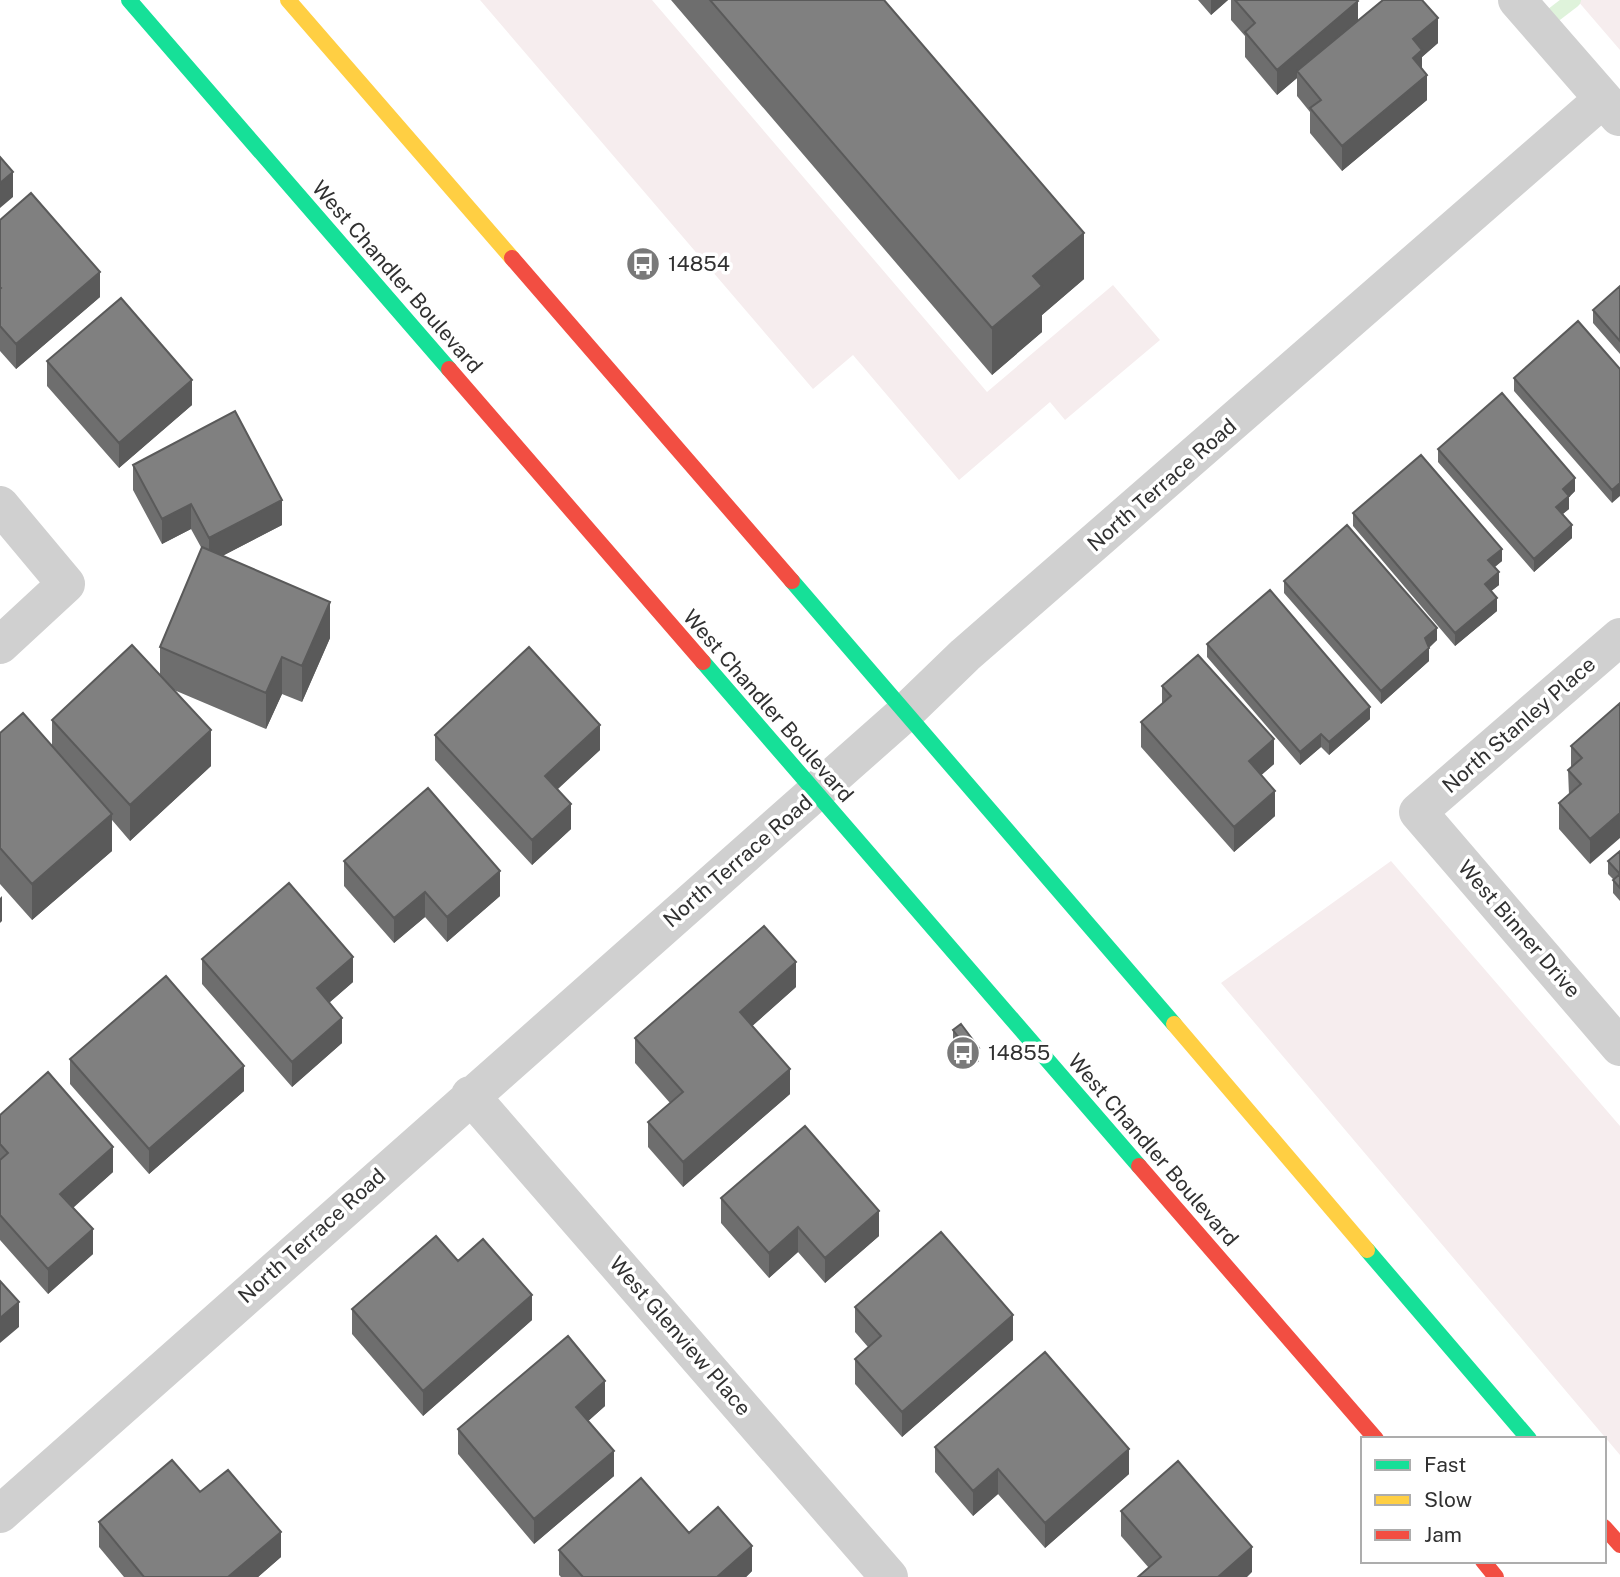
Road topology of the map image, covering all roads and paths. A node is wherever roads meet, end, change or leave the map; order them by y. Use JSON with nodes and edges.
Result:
{"nodes":[{"id":1,"x":129,"y":0,"type":"edge"},
{"id":2,"x":288,"y":0,"type":"edge"},
{"id":3,"x":1517,"y":0,"type":"edge"},
{"id":4,"x":1611,"y":109,"type":"edge"},
{"id":5,"x":0,"y":505,"type":"edge"},
{"id":6,"x":1620,"y":638,"type":"edge"},
{"id":7,"x":0,"y":645,"type":"edge"},
{"id":8,"x":906,"y":712,"type":"junction"},
{"id":9,"x":816,"y":793,"type":"junction"},
{"id":10,"x":1419,"y":812,"type":"joint"},
{"id":11,"x":1620,"y":1047,"type":"edge"},
{"id":12,"x":470,"y":1095,"type":"junction"},
{"id":13,"x":1374,"y":1437,"type":"edge"},
{"id":14,"x":1527,"y":1437,"type":"edge"},
{"id":15,"x":0,"y":1514,"type":"edge"},
{"id":16,"x":1606,"y":1529,"type":"edge"},
{"id":17,"x":1620,"y":1545,"type":"edge"},
{"id":18,"x":1485,"y":1563,"type":"edge"},
{"id":19,"x":889,"y":1577,"type":"edge"},
{"id":20,"x":1496,"y":1577,"type":"edge"}],
"edges":[{"from":1,"to":9,"type":"main road","name":"West Chandler Boulevard"},
{"from":2,"to":8,"type":"main road"},
{"from":3,"to":4,"type":"street"},
{"from":4,"to":8,"type":"street","name":"North Terrace Road"},
{"from":5,"to":7,"type":"street"},
{"from":6,"to":10,"type":"street","name":"North Stanley Place"},
{"from":8,"to":9,"type":"street","name":"North Terrace Road"},
{"from":8,"to":14,"type":"main road"},
{"from":9,"to":12,"type":"street","name":"North Terrace Road"},
{"from":9,"to":13,"type":"main road","name":"West Chandler Boulevard"},
{"from":10,"to":11,"type":"street","name":"West Binner Drive"},
{"from":12,"to":15,"type":"street","name":"North Terrace Road"},
{"from":12,"to":19,"type":"street","name":"West Glenview Place"},
{"from":16,"to":17,"type":"main road"},
{"from":18,"to":20,"type":"main road"}]}
